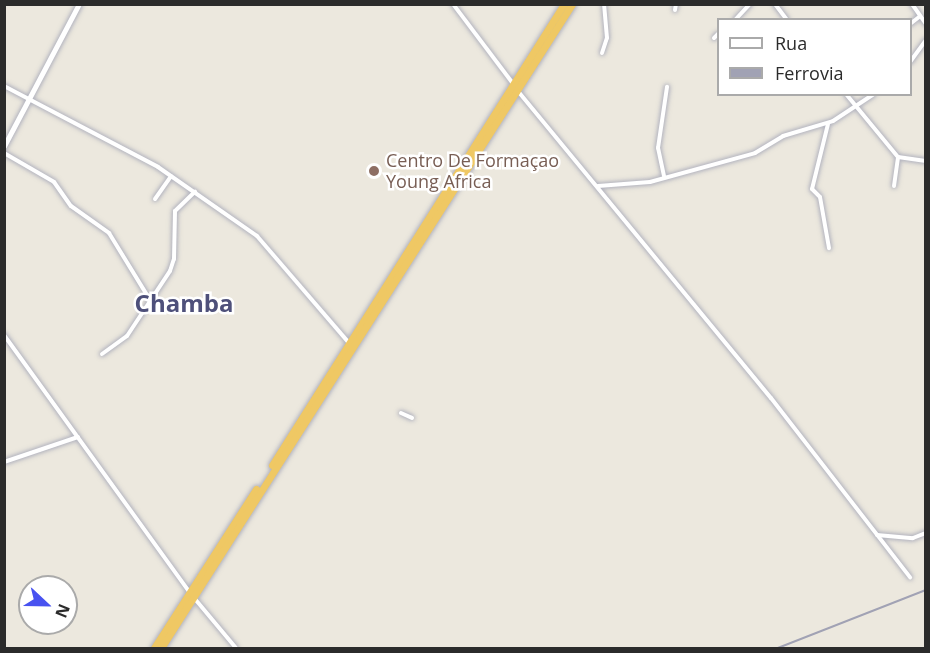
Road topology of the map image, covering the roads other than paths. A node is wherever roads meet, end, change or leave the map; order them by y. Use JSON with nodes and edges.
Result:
{"nodes":[{"id":1,"x":79,"y":4,"type":"edge"},
{"id":2,"x":453,"y":4,"type":"edge"},
{"id":3,"x":564,"y":4,"type":"edge"},
{"id":4,"x":572,"y":4,"type":"edge"},
{"id":5,"x":604,"y":4,"type":"edge"},
{"id":6,"x":750,"y":4,"type":"edge"},
{"id":7,"x":775,"y":4,"type":"edge"},
{"id":8,"x":912,"y":4,"type":"edge"},
{"id":9,"x":919,"y":17,"type":"junction"},
{"id":10,"x":737,"y":18,"type":"edge"},
{"id":11,"x":786,"y":18,"type":"edge"},
{"id":12,"x":912,"y":22,"type":"edge"},
{"id":13,"x":926,"y":24,"type":"edge"},
{"id":14,"x":717,"y":35,"type":"edge"},
{"id":15,"x":714,"y":38,"type":"dead end"},
{"id":16,"x":926,"y":40,"type":"edge"},
{"id":17,"x":602,"y":53,"type":"dead end"},
{"id":18,"x":912,"y":59,"type":"edge"},
{"id":19,"x":4,"y":86,"type":"edge"},
{"id":20,"x":515,"y":87,"type":"junction"},
{"id":21,"x":667,"y":87,"type":"dead end"},
{"id":22,"x":848,"y":96,"type":"edge"},
{"id":23,"x":871,"y":96,"type":"edge"},
{"id":24,"x":28,"y":100,"type":"junction"},
{"id":25,"x":855,"y":106,"type":"junction"},
{"id":26,"x":828,"y":124,"type":"junction"},
{"id":27,"x":4,"y":146,"type":"edge"},
{"id":28,"x":4,"y":153,"type":"edge"},
{"id":29,"x":898,"y":157,"type":"junction"},
{"id":30,"x":926,"y":161,"type":"edge"},
{"id":31,"x":171,"y":176,"type":"junction"},
{"id":32,"x":664,"y":176,"type":"junction"},
{"id":33,"x":598,"y":186,"type":"junction"},
{"id":34,"x":894,"y":186,"type":"dead end"},
{"id":35,"x":195,"y":192,"type":"junction"},
{"id":36,"x":155,"y":199,"type":"dead end"},
{"id":37,"x":829,"y":248,"type":"dead end"},
{"id":38,"x":150,"y":300,"type":"junction"},
{"id":39,"x":4,"y":335,"type":"edge"},
{"id":40,"x":349,"y":343,"type":"junction"},
{"id":41,"x":102,"y":354,"type":"dead end"},
{"id":42,"x":400,"y":413,"type":"dead end"},
{"id":43,"x":412,"y":418,"type":"dead end"},
{"id":44,"x":78,"y":437,"type":"junction"},
{"id":45,"x":4,"y":462,"type":"edge"},
{"id":46,"x":926,"y":533,"type":"edge"},
{"id":47,"x":876,"y":535,"type":"junction"},
{"id":48,"x":910,"y":577,"type":"dead end"},
{"id":49,"x":192,"y":595,"type":"junction"},
{"id":50,"x":154,"y":648,"type":"edge"},
{"id":51,"x":160,"y":648,"type":"edge"},
{"id":52,"x":236,"y":648,"type":"edge"}],
"edges":[{"from":1,"to":24,"type":"main road"},
{"from":2,"to":20,"type":"street"},
{"from":3,"to":20,"type":"highway"},
{"from":4,"to":20,"type":"highway"},
{"from":5,"to":17,"type":"street"},
{"from":6,"to":10,"type":"street"},
{"from":7,"to":11,"type":"street"},
{"from":8,"to":9,"type":"street"},
{"from":9,"to":12,"type":"street"},
{"from":9,"to":13,"type":"street"},
{"from":14,"to":15,"type":"street"},
{"from":16,"to":18,"type":"street"},
{"from":19,"to":24,"type":"street"},
{"from":20,"to":33,"type":"street"},
{"from":20,"to":40,"type":"highway"},
{"from":20,"to":49,"type":"highway"},
{"from":21,"to":32,"type":"street"},
{"from":22,"to":25,"type":"street"},
{"from":23,"to":25,"type":"street"},
{"from":24,"to":27,"type":"main road"},
{"from":24,"to":31,"type":"street"},
{"from":25,"to":26,"type":"street"},
{"from":25,"to":29,"type":"street"},
{"from":26,"to":32,"type":"street"},
{"from":26,"to":37,"type":"street"},
{"from":28,"to":38,"type":"street"},
{"from":29,"to":30,"type":"street"},
{"from":29,"to":34,"type":"street"},
{"from":31,"to":35,"type":"street"},
{"from":31,"to":36,"type":"street"},
{"from":32,"to":33,"type":"street"},
{"from":33,"to":47,"type":"street"},
{"from":35,"to":38,"type":"street"},
{"from":35,"to":40,"type":"street"},
{"from":38,"to":41,"type":"street"},
{"from":39,"to":44,"type":"street"},
{"from":40,"to":49,"type":"highway"},
{"from":42,"to":43,"type":"street"},
{"from":44,"to":45,"type":"street"},
{"from":44,"to":49,"type":"street"},
{"from":46,"to":47,"type":"street"},
{"from":47,"to":48,"type":"street"},
{"from":49,"to":50,"type":"highway"},
{"from":49,"to":51,"type":"highway"},
{"from":49,"to":52,"type":"street"}]}
